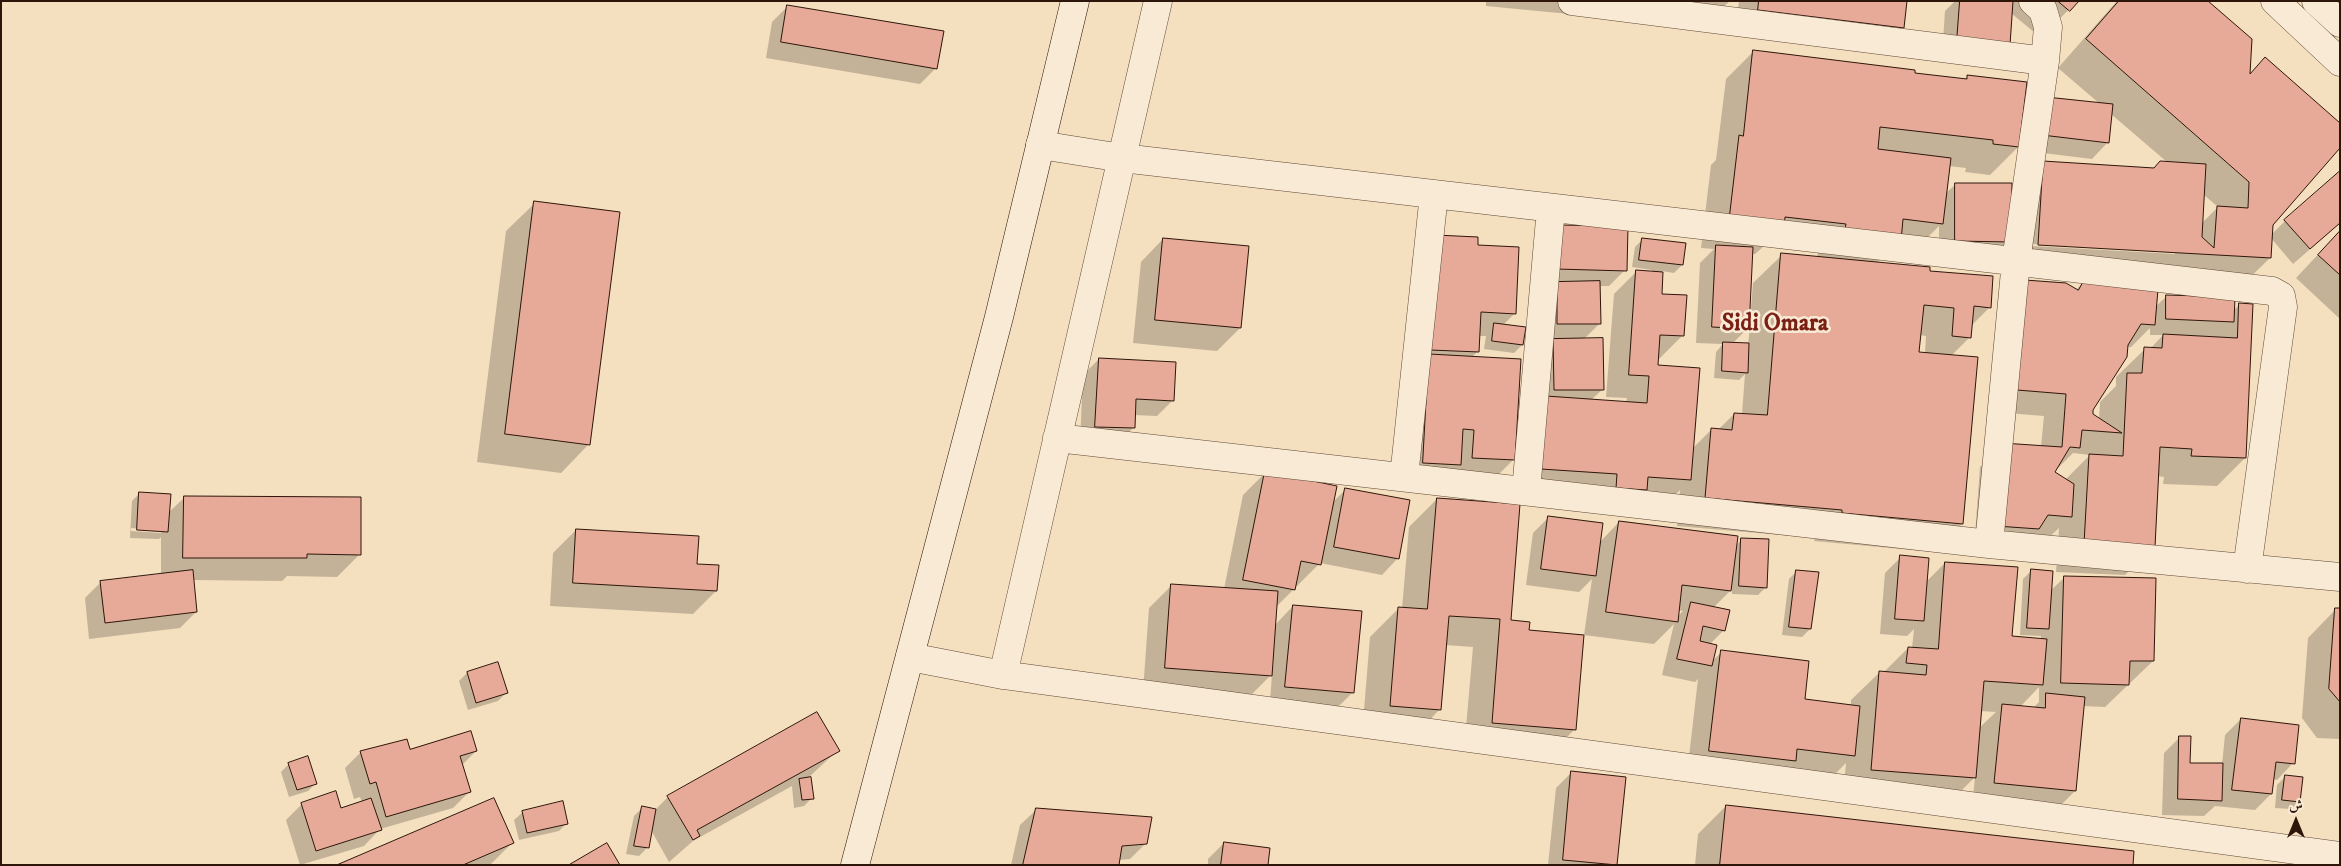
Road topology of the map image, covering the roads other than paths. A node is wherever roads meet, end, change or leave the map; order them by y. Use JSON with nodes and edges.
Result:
{"nodes":[{"id":1,"x":1075,"y":1,"type":"edge"},
{"id":2,"x":1158,"y":1,"type":"edge"},
{"id":3,"x":1572,"y":1,"type":"edge"},
{"id":4,"x":2033,"y":1,"type":"edge"},
{"id":5,"x":2275,"y":1,"type":"edge"},
{"id":6,"x":2316,"y":1,"type":"edge"},
{"id":7,"x":2340,"y":23,"type":"edge"},
{"id":8,"x":2045,"y":61,"type":"junction"},
{"id":9,"x":2340,"y":62,"type":"edge"},
{"id":10,"x":1040,"y":145,"type":"junction"},
{"id":11,"x":1122,"y":158,"type":"junction"},
{"id":12,"x":1434,"y":194,"type":"junction"},
{"id":13,"x":1550,"y":208,"type":"junction"},
{"id":14,"x":2016,"y":261,"type":"junction"},
{"id":15,"x":1057,"y":438,"type":"junction"},
{"id":16,"x":1404,"y":477,"type":"junction"},
{"id":17,"x":1526,"y":491,"type":"junction"},
{"id":18,"x":1989,"y":544,"type":"junction"},
{"id":19,"x":2247,"y":569,"type":"junction"},
{"id":20,"x":2340,"y":577,"type":"edge"},
{"id":21,"x":910,"y":657,"type":"junction"},
{"id":22,"x":1003,"y":674,"type":"junction"},
{"id":23,"x":2340,"y":856,"type":"edge"},
{"id":24,"x":855,"y":865,"type":"edge"}],
"edges":[{"from":1,"to":10,"type":"street"},
{"from":2,"to":11,"type":"street"},
{"from":3,"to":8,"type":"street"},
{"from":4,"to":8,"type":"street"},
{"from":5,"to":9,"type":"street"},
{"from":6,"to":7,"type":"street"},
{"from":8,"to":14,"type":"street"},
{"from":10,"to":11,"type":"street"},
{"from":10,"to":21,"type":"street"},
{"from":11,"to":12,"type":"street"},
{"from":11,"to":15,"type":"street"},
{"from":12,"to":13,"type":"street"},
{"from":12,"to":16,"type":"street"},
{"from":13,"to":14,"type":"street"},
{"from":13,"to":17,"type":"street"},
{"from":14,"to":18,"type":"street"},
{"from":14,"to":19,"type":"street"},
{"from":15,"to":16,"type":"street"},
{"from":15,"to":22,"type":"street"},
{"from":16,"to":17,"type":"street"},
{"from":17,"to":18,"type":"street"},
{"from":18,"to":19,"type":"street"},
{"from":19,"to":20,"type":"street"},
{"from":21,"to":22,"type":"street"},
{"from":21,"to":24,"type":"street"},
{"from":22,"to":23,"type":"street"}]}
